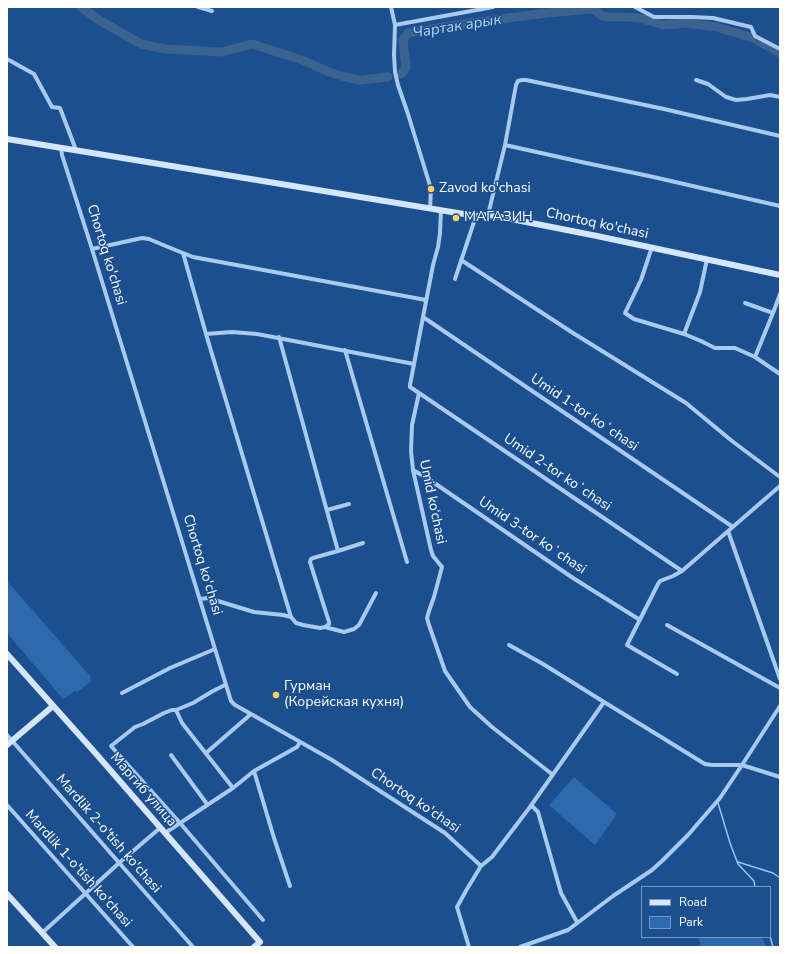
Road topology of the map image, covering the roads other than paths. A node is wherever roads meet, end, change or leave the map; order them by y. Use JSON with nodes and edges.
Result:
{"nodes":[{"id":1,"x":198,"y":7,"type":"edge"},
{"id":2,"x":391,"y":7,"type":"edge"},
{"id":3,"x":493,"y":7,"type":"edge"},
{"id":4,"x":635,"y":7,"type":"edge"},
{"id":5,"x":212,"y":11,"type":"dead end"},
{"id":6,"x":395,"y":25,"type":"junction"},
{"id":7,"x":780,"y":49,"type":"edge"},
{"id":8,"x":7,"y":59,"type":"edge"},
{"id":9,"x":696,"y":80,"type":"dead end"},
{"id":10,"x":780,"y":97,"type":"edge"},
{"id":11,"x":780,"y":136,"type":"edge"},
{"id":12,"x":7,"y":139,"type":"edge"},
{"id":13,"x":505,"y":145,"type":"junction"},
{"id":14,"x":61,"y":148,"type":"junction"},
{"id":15,"x":76,"y":150,"type":"junction"},
{"id":16,"x":780,"y":206,"type":"edge"},
{"id":17,"x":430,"y":208,"type":"junction"},
{"id":18,"x":441,"y":210,"type":"junction"},
{"id":19,"x":488,"y":215,"type":"junction"},
{"id":20,"x":476,"y":216,"type":"junction"},
{"id":21,"x":652,"y":247,"type":"junction"},
{"id":22,"x":92,"y":249,"type":"junction"},
{"id":23,"x":183,"y":253,"type":"junction"},
{"id":24,"x":707,"y":259,"type":"junction"},
{"id":25,"x":462,"y":260,"type":"junction"},
{"id":26,"x":780,"y":275,"type":"edge"},
{"id":27,"x":455,"y":279,"type":"dead end"},
{"id":28,"x":780,"y":294,"type":"edge"},
{"id":29,"x":426,"y":300,"type":"junction"},
{"id":30,"x":745,"y":303,"type":"dead end"},
{"id":31,"x":774,"y":313,"type":"junction"},
{"id":32,"x":423,"y":317,"type":"junction"},
{"id":33,"x":206,"y":334,"type":"junction"},
{"id":34,"x":684,"y":334,"type":"junction"},
{"id":35,"x":279,"y":337,"type":"junction"},
{"id":36,"x":345,"y":350,"type":"junction"},
{"id":37,"x":755,"y":357,"type":"junction"},
{"id":38,"x":414,"y":364,"type":"junction"},
{"id":39,"x":780,"y":374,"type":"edge"},
{"id":40,"x":419,"y":393,"type":"junction"},
{"id":41,"x":413,"y":470,"type":"junction"},
{"id":42,"x":780,"y":477,"type":"edge"},
{"id":43,"x":780,"y":488,"type":"edge"},
{"id":44,"x":349,"y":504,"type":"dead end"},
{"id":45,"x":326,"y":510,"type":"junction"},
{"id":46,"x":733,"y":527,"type":"junction"},
{"id":47,"x":728,"y":530,"type":"junction"},
{"id":48,"x":363,"y":544,"type":"dead end"},
{"id":49,"x":338,"y":551,"type":"junction"},
{"id":50,"x":407,"y":562,"type":"dead end"},
{"id":51,"x":682,"y":571,"type":"junction"},
{"id":52,"x":376,"y":593,"type":"dead end"},
{"id":53,"x":200,"y":598,"type":"junction"},
{"id":54,"x":291,"y":617,"type":"junction"},
{"id":55,"x":640,"y":620,"type":"junction"},
{"id":56,"x":668,"y":625,"type":"dead end"},
{"id":57,"x":325,"y":628,"type":"junction"},
{"id":58,"x":509,"y":645,"type":"dead end"},
{"id":59,"x":215,"y":649,"type":"junction"},
{"id":60,"x":7,"y":654,"type":"edge"},
{"id":61,"x":677,"y":674,"type":"dead end"},
{"id":62,"x":780,"y":679,"type":"edge"},
{"id":63,"x":225,"y":685,"type":"junction"},
{"id":64,"x":780,"y":688,"type":"edge"},
{"id":65,"x":122,"y":693,"type":"dead end"},
{"id":66,"x":604,"y":702,"type":"junction"},
{"id":67,"x":53,"y":706,"type":"junction"},
{"id":68,"x":780,"y":706,"type":"edge"},
{"id":69,"x":176,"y":710,"type":"junction"},
{"id":70,"x":251,"y":714,"type":"junction"},
{"id":71,"x":7,"y":735,"type":"edge"},
{"id":72,"x":12,"y":741,"type":"junction"},
{"id":73,"x":300,"y":742,"type":"junction"},
{"id":74,"x":7,"y":745,"type":"edge"},
{"id":75,"x":206,"y":753,"type":"junction"},
{"id":76,"x":171,"y":755,"type":"dead end"},
{"id":77,"x":742,"y":765,"type":"junction"},
{"id":78,"x":254,"y":771,"type":"junction"},
{"id":79,"x":553,"y":775,"type":"junction"},
{"id":80,"x":780,"y":777,"type":"edge"},
{"id":81,"x":233,"y":788,"type":"junction"},
{"id":82,"x":207,"y":804,"type":"junction"},
{"id":83,"x":7,"y":805,"type":"edge"},
{"id":84,"x":531,"y":805,"type":"junction"},
{"id":85,"x":180,"y":823,"type":"junction"},
{"id":86,"x":160,"y":828,"type":"junction"},
{"id":87,"x":165,"y":833,"type":"junction"},
{"id":88,"x":119,"y":863,"type":"junction"},
{"id":89,"x":481,"y":866,"type":"junction"},
{"id":90,"x":290,"y":886,"type":"dead end"},
{"id":91,"x":85,"y":893,"type":"junction"},
{"id":92,"x":7,"y":894,"type":"edge"},
{"id":93,"x":9,"y":902,"type":"edge"},
{"id":94,"x":263,"y":920,"type":"dead end"},
{"id":95,"x":578,"y":922,"type":"junction"},
{"id":96,"x":42,"y":933,"type":"junction"},
{"id":97,"x":54,"y":947,"type":"edge"},
{"id":98,"x":133,"y":947,"type":"edge"},
{"id":99,"x":193,"y":947,"type":"edge"},
{"id":100,"x":254,"y":947,"type":"edge"},
{"id":101,"x":469,"y":947,"type":"edge"},
{"id":102,"x":520,"y":947,"type":"edge"}],
"edges":[{"from":1,"to":5,"type":"street"},
{"from":2,"to":6,"type":"street"},
{"from":3,"to":6,"type":"street"},
{"from":4,"to":7,"type":"street"},
{"from":6,"to":17,"type":"street"},
{"from":8,"to":15,"type":"street"},
{"from":9,"to":10,"type":"street"},
{"from":11,"to":13,"type":"street"},
{"from":12,"to":14,"type":"street","name":"Chortoq ko'chasi"},
{"from":13,"to":16,"type":"street"},
{"from":13,"to":19,"type":"street"},
{"from":14,"to":15,"type":"street","name":"Chortoq ko'chasi"},
{"from":14,"to":22,"type":"street","name":"Chortoq ko'chasi"},
{"from":15,"to":17,"type":"street","name":"Chortoq ko'chasi"},
{"from":17,"to":18,"type":"street","name":"Chortoq ko'chasi"},
{"from":18,"to":20,"type":"street","name":"Chortoq ko'chasi"},
{"from":18,"to":29,"type":"street"},
{"from":19,"to":20,"type":"street","name":"Chortoq ko'chasi"},
{"from":19,"to":21,"type":"street","name":"Chortoq ko'chasi"},
{"from":20,"to":25,"type":"street"},
{"from":21,"to":24,"type":"street","name":"Chortoq ko'chasi"},
{"from":21,"to":34,"type":"street"},
{"from":22,"to":23,"type":"street"},
{"from":22,"to":53,"type":"street","name":"Chortoq ko'chasi"},
{"from":23,"to":29,"type":"street"},
{"from":23,"to":33,"type":"street"},
{"from":24,"to":26,"type":"street","name":"Chortoq ko'chasi"},
{"from":24,"to":34,"type":"street"},
{"from":25,"to":27,"type":"street"},
{"from":25,"to":42,"type":"street"},
{"from":28,"to":31,"type":"street"},
{"from":29,"to":32,"type":"street"},
{"from":30,"to":31,"type":"street"},
{"from":31,"to":37,"type":"street"},
{"from":32,"to":38,"type":"street"},
{"from":32,"to":46,"type":"street","name":"Umid 1-tor koʻchasi"},
{"from":33,"to":35,"type":"street"},
{"from":33,"to":54,"type":"street"},
{"from":34,"to":37,"type":"street"},
{"from":35,"to":36,"type":"street"},
{"from":35,"to":45,"type":"street"},
{"from":36,"to":38,"type":"street"},
{"from":36,"to":50,"type":"street"},
{"from":37,"to":39,"type":"street"},
{"from":38,"to":40,"type":"street"},
{"from":40,"to":41,"type":"street","name":"Umid ko‘chasi"},
{"from":40,"to":51,"type":"street","name":"Umid 2-tor koʻchasi"},
{"from":41,"to":55,"type":"street","name":"Umid 3-tor koʻchasi"},
{"from":41,"to":79,"type":"street","name":"Umid ko‘chasi"},
{"from":43,"to":46,"type":"street"},
{"from":44,"to":45,"type":"street"},
{"from":45,"to":49,"type":"street"},
{"from":46,"to":47,"type":"street"},
{"from":47,"to":51,"type":"street"},
{"from":47,"to":62,"type":"street"},
{"from":48,"to":49,"type":"street"},
{"from":49,"to":57,"type":"street"},
{"from":51,"to":55,"type":"street"},
{"from":52,"to":57,"type":"street"},
{"from":53,"to":54,"type":"street"},
{"from":53,"to":59,"type":"street","name":"Chortoq ko'chasi"},
{"from":54,"to":57,"type":"street"},
{"from":55,"to":61,"type":"street"},
{"from":56,"to":64,"type":"street"},
{"from":58,"to":66,"type":"street"},
{"from":59,"to":63,"type":"street","name":"Chortoq ko'chasi"},
{"from":59,"to":65,"type":"street"},
{"from":60,"to":67,"type":"street","name":"Маргиб улица"},
{"from":63,"to":69,"type":"street"},
{"from":63,"to":70,"type":"street","name":"Chortoq ko'chasi"},
{"from":66,"to":77,"type":"street"},
{"from":66,"to":79,"type":"street"},
{"from":67,"to":72,"type":"street"},
{"from":67,"to":86,"type":"street","name":"Маргиб улица"},
{"from":68,"to":77,"type":"street"},
{"from":69,"to":75,"type":"street"},
{"from":69,"to":85,"type":"street"},
{"from":70,"to":73,"type":"street","name":"Chortoq ko'chasi"},
{"from":70,"to":75,"type":"street"},
{"from":71,"to":72,"type":"street","name":"Mardlik 2-o'tish ko'chasi"},
{"from":72,"to":74,"type":"street"},
{"from":72,"to":88,"type":"street","name":"Mardlik 2-o'tish ko'chasi"},
{"from":73,"to":78,"type":"street"},
{"from":73,"to":89,"type":"street","name":"Chortoq ko'chasi"},
{"from":75,"to":81,"type":"street"},
{"from":76,"to":82,"type":"street"},
{"from":77,"to":80,"type":"street"},
{"from":77,"to":95,"type":"street"},
{"from":78,"to":81,"type":"street"},
{"from":78,"to":90,"type":"street"},
{"from":79,"to":84,"type":"street"},
{"from":81,"to":82,"type":"street"},
{"from":82,"to":85,"type":"street"},
{"from":83,"to":91,"type":"street","name":"Mardlik 1-o'tish ko'chasi"},
{"from":84,"to":89,"type":"street"},
{"from":84,"to":95,"type":"street"},
{"from":85,"to":87,"type":"street"},
{"from":85,"to":94,"type":"street"},
{"from":86,"to":87,"type":"street","name":"Маргиб улица"},
{"from":86,"to":88,"type":"street"},
{"from":87,"to":100,"type":"street","name":"Маргиб улица"},
{"from":88,"to":91,"type":"street"},
{"from":88,"to":99,"type":"street","name":"Mardlik 2-o'tish ko'chasi"},
{"from":89,"to":101,"type":"street"},
{"from":91,"to":96,"type":"street"},
{"from":91,"to":98,"type":"street","name":"Mardlik 1-o'tish ko'chasi"},
{"from":92,"to":93,"type":"street"},
{"from":93,"to":96,"type":"street"},
{"from":95,"to":102,"type":"street"},
{"from":96,"to":97,"type":"street"}]}
